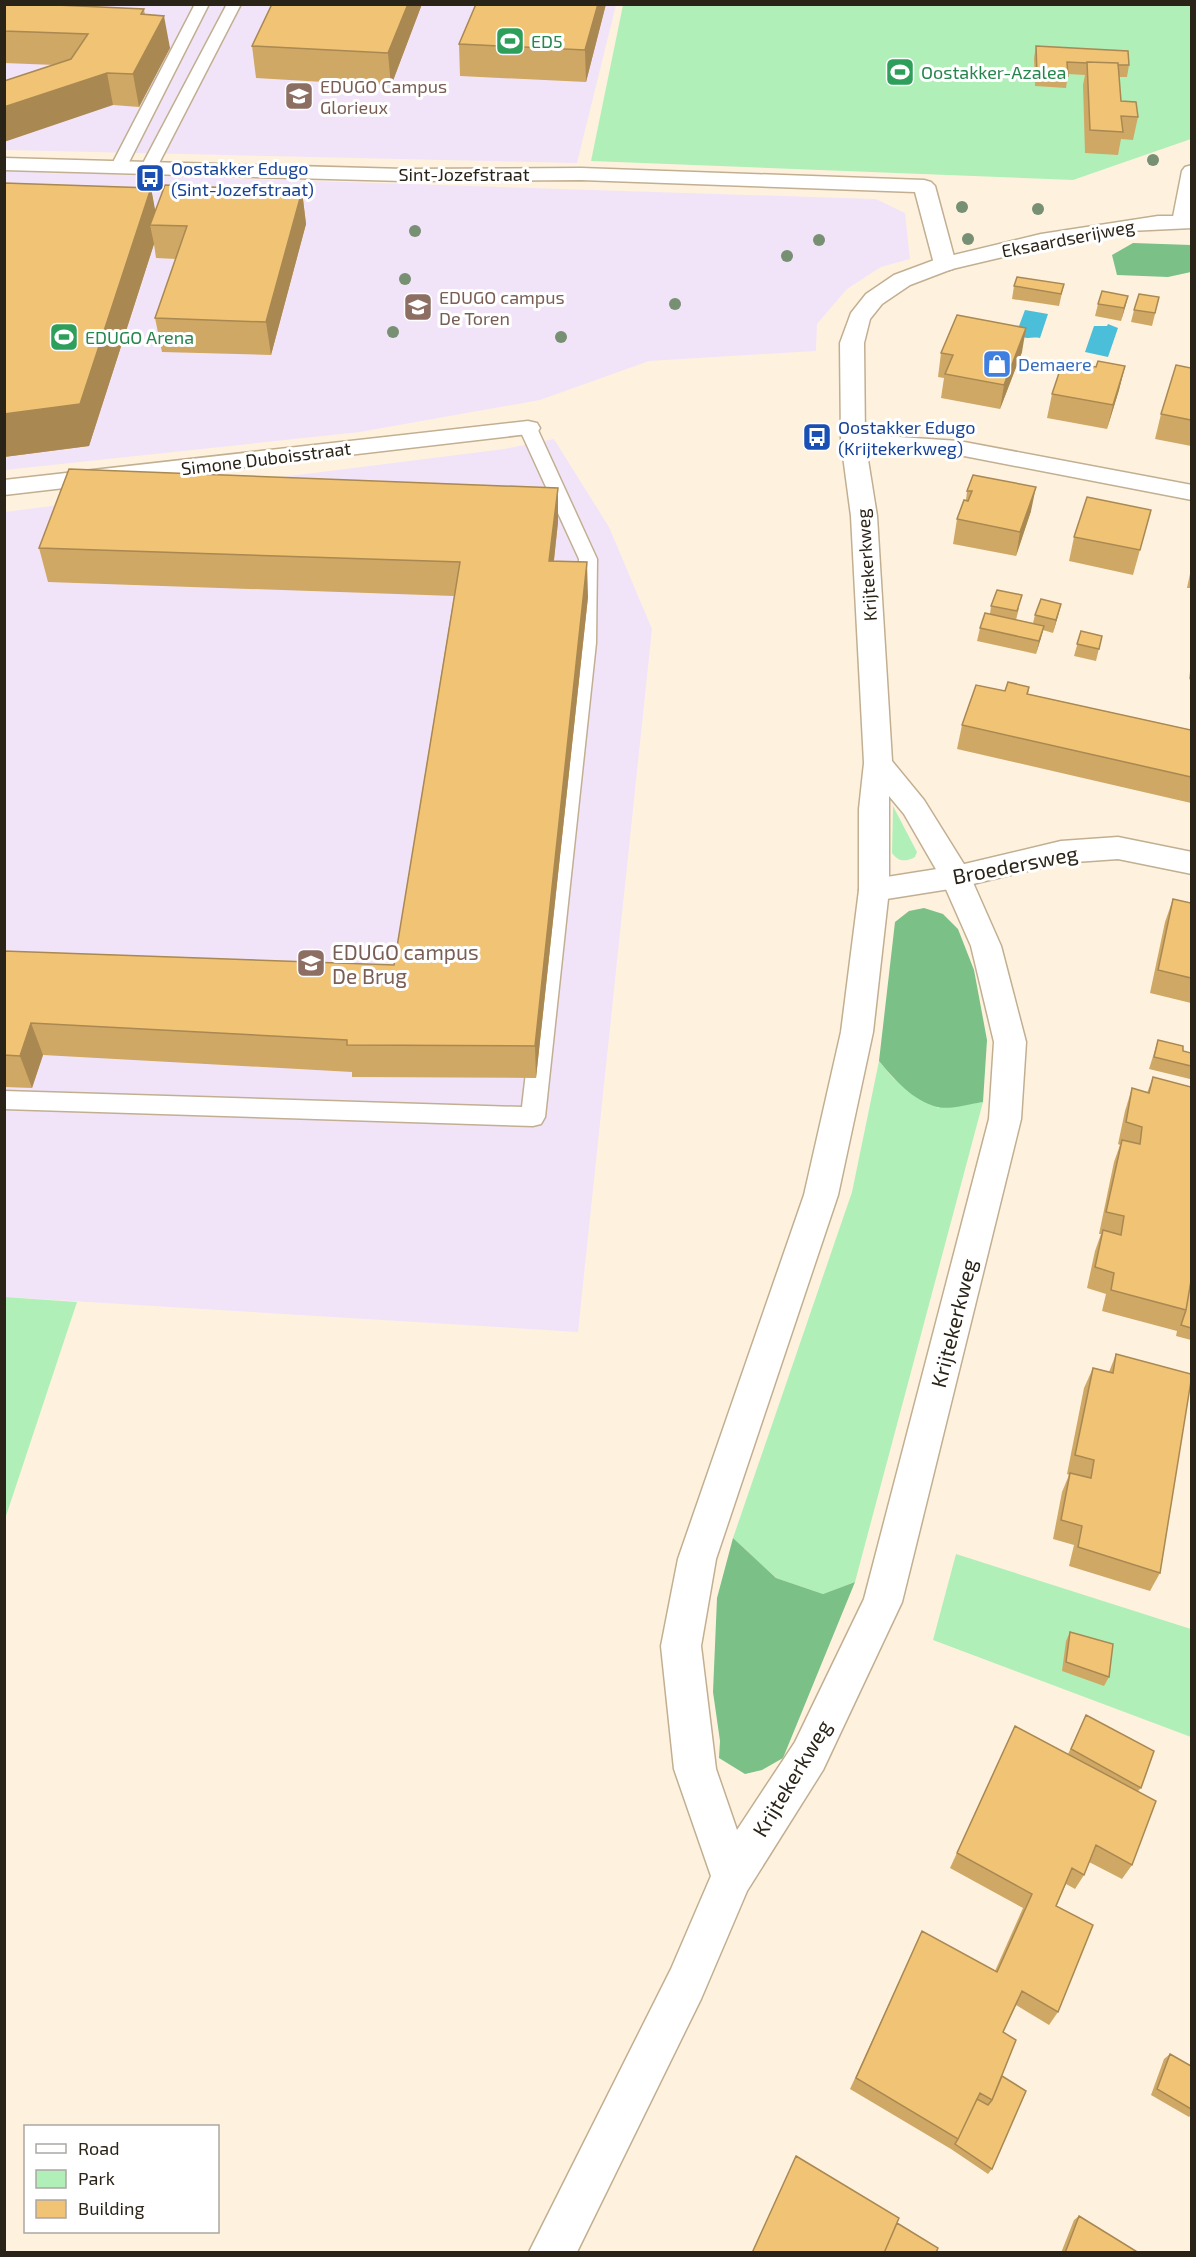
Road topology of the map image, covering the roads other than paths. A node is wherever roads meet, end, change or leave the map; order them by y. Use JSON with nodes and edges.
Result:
{"nodes":[{"id":1,"x":202,"y":4,"type":"edge"},
{"id":2,"x":234,"y":4,"type":"edge"},
{"id":3,"x":4,"y":164,"type":"edge"},
{"id":4,"x":118,"y":168,"type":"junction"},
{"id":5,"x":148,"y":169,"type":"junction"},
{"id":6,"x":1191,"y":171,"type":"edge"},
{"id":7,"x":1187,"y":222,"type":"edge"},
{"id":8,"x":945,"y":264,"type":"junction"},
{"id":9,"x":852,"y":368,"type":"joint"},
{"id":10,"x":528,"y":428,"type":"joint"},
{"id":11,"x":853,"y":441,"type":"junction"},
{"id":12,"x":4,"y":488,"type":"edge"},
{"id":13,"x":1191,"y":493,"type":"edge"},
{"id":14,"x":878,"y":763,"type":"junction"},
{"id":15,"x":1191,"y":863,"type":"edge"},
{"id":16,"x":956,"y":877,"type":"junction"},
{"id":17,"x":874,"y":890,"type":"junction"},
{"id":18,"x":4,"y":1100,"type":"edge"},
{"id":19,"x":732,"y":1876,"type":"junction"},
{"id":20,"x":552,"y":2253,"type":"edge"}],
"edges":[{"from":1,"to":4,"type":"lane"},
{"from":2,"to":5,"type":"lane"},
{"from":3,"to":4,"type":"street","name":"Sint-Jozefstraat"},
{"from":4,"to":5,"type":"street","name":"Sint-Jozefstraat"},
{"from":5,"to":8,"type":"street","name":"Sint-Jozefstraat"},
{"from":6,"to":7,"type":"street"},
{"from":7,"to":8,"type":"street","name":"Eksaardserijweg"},
{"from":8,"to":9,"type":"street","name":"Eksaardserijweg"},
{"from":9,"to":11,"type":"street","name":"Krijtekerkweg"},
{"from":10,"to":12,"type":"street","name":"Simone Duboisstraat"},
{"from":10,"to":18,"type":"lane"},
{"from":11,"to":13,"type":"street"},
{"from":11,"to":14,"type":"street","name":"Krijtekerkweg"},
{"from":14,"to":16,"type":"street","name":"Krijtekerkweg"},
{"from":14,"to":17,"type":"street","name":"Krijtekerkweg"},
{"from":15,"to":16,"type":"street","name":"Broedersweg"},
{"from":16,"to":17,"type":"street","name":"Broedersweg"},
{"from":16,"to":19,"type":"street","name":"Krijtekerkweg"},
{"from":17,"to":19,"type":"street","name":"Krijtekerkweg"},
{"from":19,"to":20,"type":"street","name":"Krijtekerkweg"}]}
